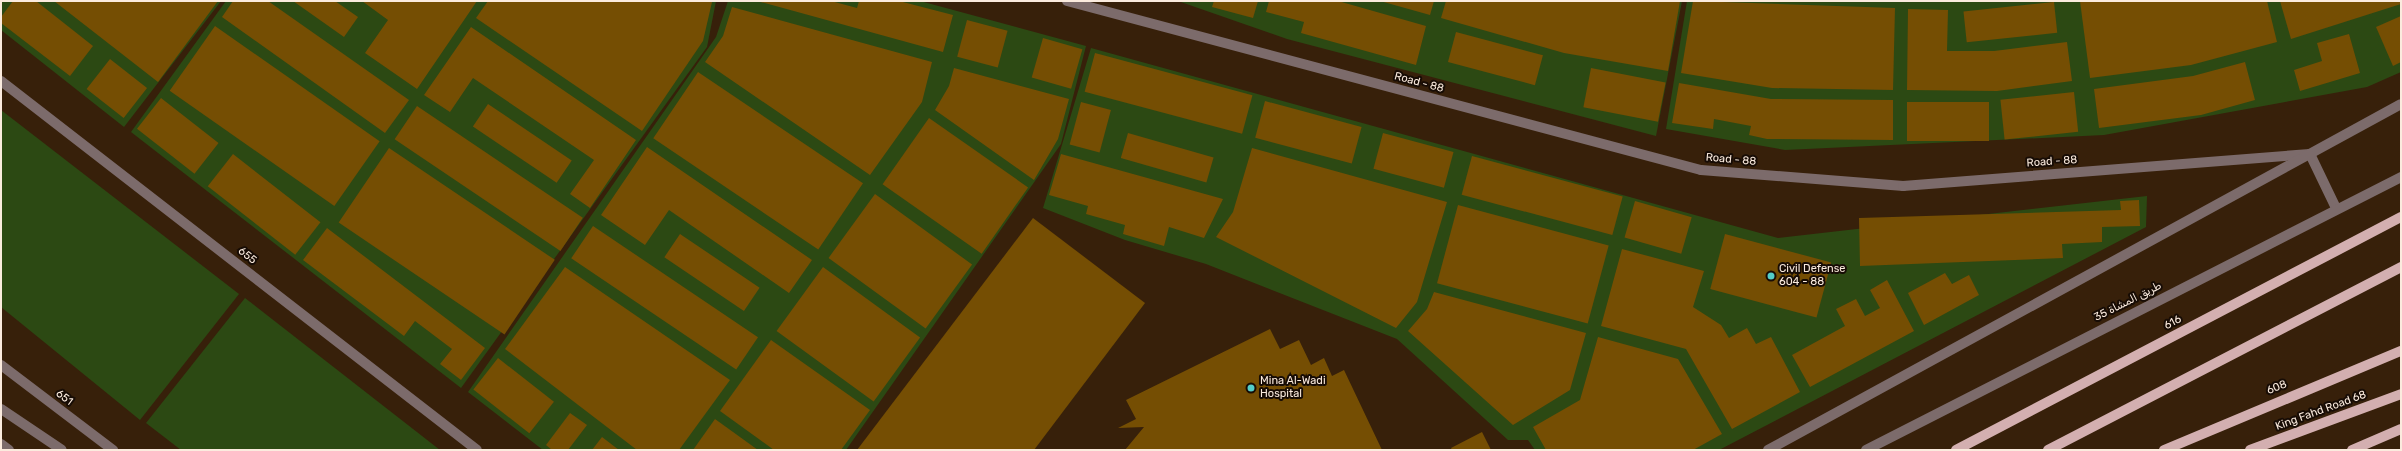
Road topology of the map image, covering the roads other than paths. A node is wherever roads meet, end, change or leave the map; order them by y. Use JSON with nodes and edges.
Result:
{"nodes":[{"id":1,"x":1067,"y":1,"type":"edge"},
{"id":2,"x":1,"y":81,"type":"edge"},
{"id":3,"x":2401,"y":104,"type":"edge"},
{"id":4,"x":2310,"y":154,"type":"junction"},
{"id":5,"x":2401,"y":177,"type":"edge"},
{"id":6,"x":2336,"y":208,"type":"junction"},
{"id":7,"x":2401,"y":217,"type":"edge"},
{"id":8,"x":2401,"y":267,"type":"edge"},
{"id":9,"x":2401,"y":351,"type":"edge"},
{"id":10,"x":1,"y":365,"type":"edge"},
{"id":11,"x":2401,"y":394,"type":"edge"},
{"id":12,"x":1,"y":410,"type":"edge"},
{"id":13,"x":2401,"y":430,"type":"edge"},
{"id":14,"x":1,"y":444,"type":"edge"},
{"id":15,"x":9,"y":450,"type":"edge"},
{"id":16,"x":62,"y":450,"type":"edge"},
{"id":17,"x":113,"y":450,"type":"edge"},
{"id":18,"x":477,"y":450,"type":"edge"},
{"id":19,"x":1768,"y":450,"type":"edge"},
{"id":20,"x":1866,"y":450,"type":"edge"},
{"id":21,"x":1956,"y":450,"type":"edge"},
{"id":22,"x":2048,"y":450,"type":"edge"},
{"id":23,"x":2164,"y":450,"type":"edge"},
{"id":24,"x":2250,"y":450,"type":"edge"},
{"id":25,"x":2352,"y":450,"type":"edge"}],
"edges":[{"from":1,"to":4,"type":"street","name":"Road - 88"},
{"from":2,"to":18,"type":"street","name":"655"},
{"from":3,"to":4,"type":"street","name":"Road - 88"},
{"from":4,"to":6,"type":"street"},
{"from":4,"to":19,"type":"street"},
{"from":5,"to":6,"type":"street","name":"طريق المشاة 35"},
{"from":6,"to":20,"type":"street","name":"طريق المشاة 35"},
{"from":7,"to":21,"type":"main road","name":"616"},
{"from":8,"to":22,"type":"main road"},
{"from":9,"to":23,"type":"main road","name":"608"},
{"from":10,"to":17,"type":"street","name":"651"},
{"from":11,"to":24,"type":"main road","name":"King Fahd Road 68"},
{"from":12,"to":16,"type":"street"},
{"from":13,"to":25,"type":"main road"},
{"from":14,"to":15,"type":"street"}]}
